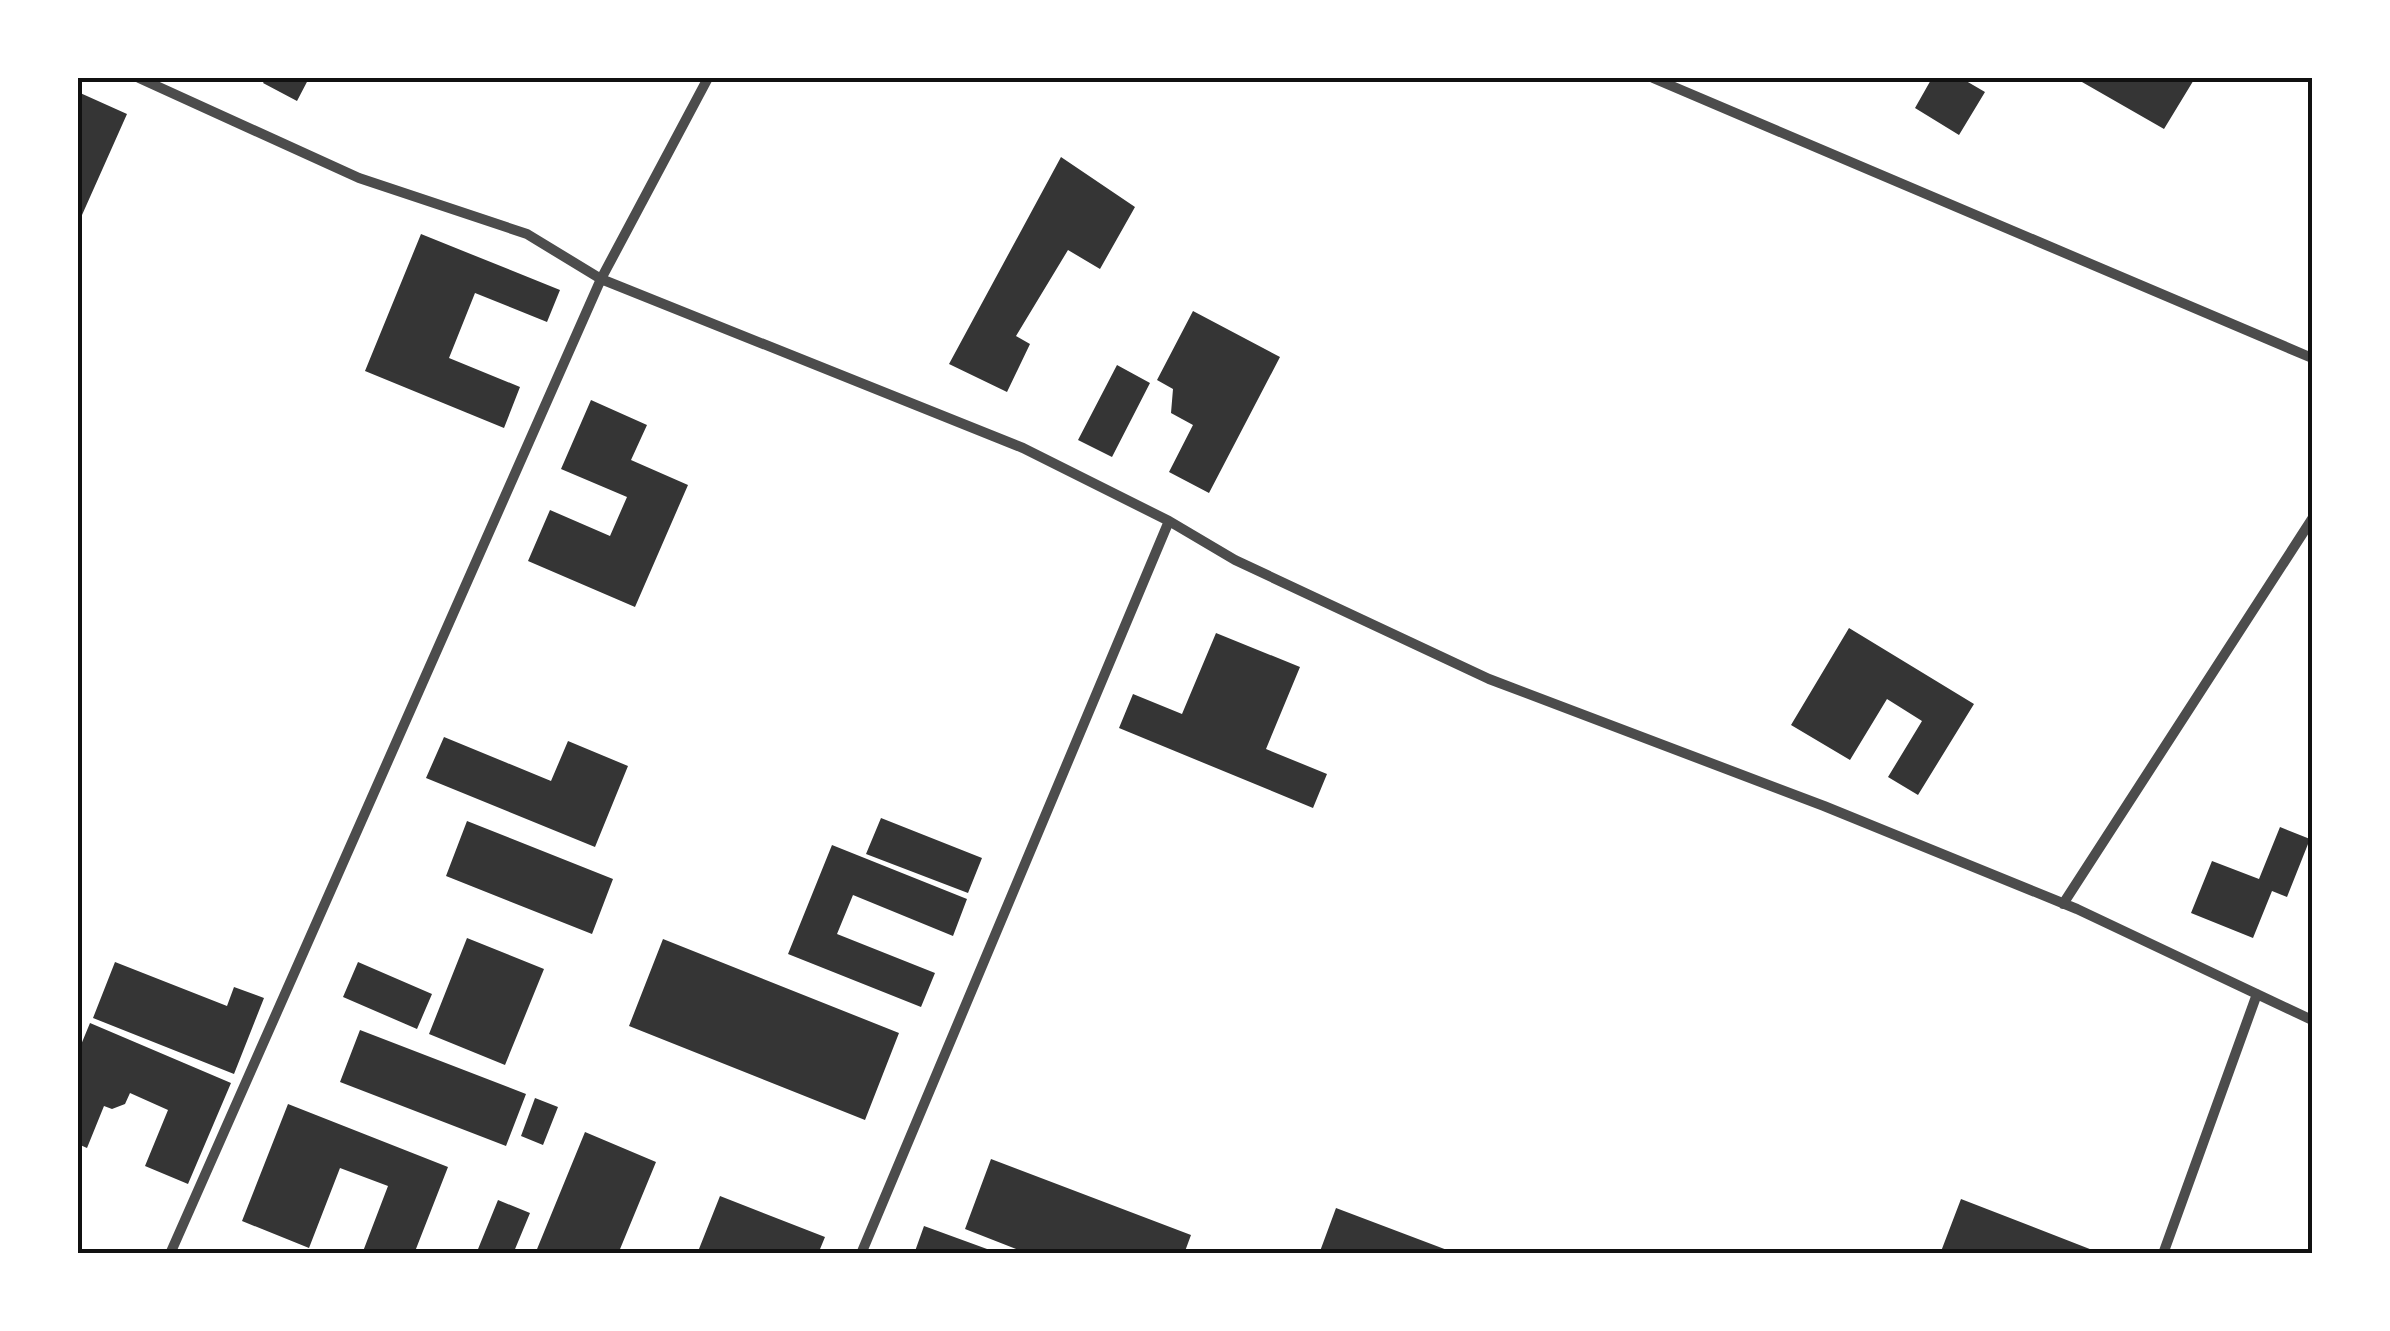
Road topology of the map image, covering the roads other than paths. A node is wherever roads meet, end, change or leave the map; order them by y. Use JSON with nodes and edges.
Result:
{"nodes":[{"id":1,"x":140,"y":78,"type":"edge"},
{"id":2,"x":708,"y":78,"type":"edge"},
{"id":3,"x":1653,"y":78,"type":"edge"},
{"id":4,"x":601,"y":279,"type":"junction"},
{"id":5,"x":2312,"y":358,"type":"edge"},
{"id":6,"x":2312,"y":519,"type":"edge"},
{"id":7,"x":1169,"y":521,"type":"junction"},
{"id":8,"x":2063,"y":904,"type":"junction"},
{"id":9,"x":2257,"y":994,"type":"junction"},
{"id":10,"x":2312,"y":1020,"type":"edge"},
{"id":11,"x":170,"y":1254,"type":"edge"},
{"id":12,"x":861,"y":1254,"type":"edge"},
{"id":13,"x":2163,"y":1254,"type":"edge"}],
"edges":[{"from":1,"to":4,"type":"street"},
{"from":2,"to":4,"type":"street"},
{"from":3,"to":5,"type":"street"},
{"from":4,"to":7,"type":"street"},
{"from":4,"to":11,"type":"street"},
{"from":6,"to":8,"type":"street"},
{"from":7,"to":8,"type":"street"},
{"from":7,"to":12,"type":"street"},
{"from":8,"to":9,"type":"street"},
{"from":9,"to":10,"type":"street"},
{"from":9,"to":13,"type":"street"}]}
